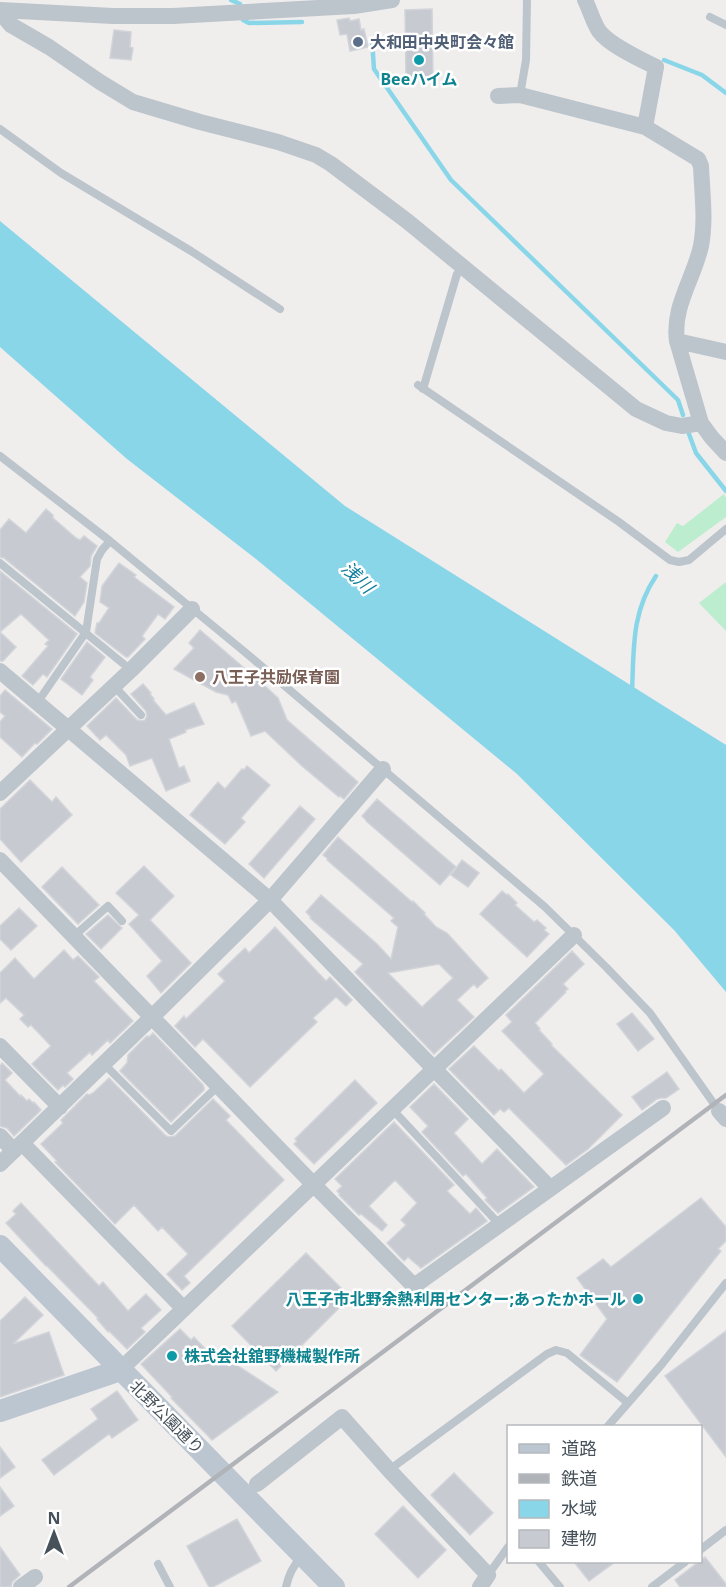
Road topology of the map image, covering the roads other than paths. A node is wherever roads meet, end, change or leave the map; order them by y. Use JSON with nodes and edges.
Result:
{"nodes":[{"id":1,"x":387,"y":0,"type":"edge"},
{"id":2,"x":527,"y":0,"type":"edge"},
{"id":3,"x":585,"y":0,"type":"edge"},
{"id":4,"x":0,"y":11,"type":"edge"},
{"id":5,"x":710,"y":17,"type":"dead end"},
{"id":6,"x":726,"y":25,"type":"edge"},
{"id":7,"x":520,"y":95,"type":"junction"},
{"id":8,"x":498,"y":96,"type":"dead end"},
{"id":9,"x":645,"y":127,"type":"junction"},
{"id":10,"x":0,"y":129,"type":"edge"},
{"id":11,"x":462,"y":268,"type":"junction"},
{"id":12,"x":280,"y":309,"type":"dead end"},
{"id":13,"x":677,"y":341,"type":"junction"},
{"id":14,"x":726,"y":352,"type":"edge"},
{"id":15,"x":701,"y":423,"type":"junction"},
{"id":16,"x":726,"y":453,"type":"edge"},
{"id":17,"x":0,"y":456,"type":"edge"},
{"id":18,"x":726,"y":529,"type":"edge"},
{"id":19,"x":110,"y":541,"type":"junction"},
{"id":20,"x":0,"y":563,"type":"edge"},
{"id":21,"x":192,"y":609,"type":"junction"},
{"id":22,"x":86,"y":632,"type":"junction"},
{"id":23,"x":131,"y":670,"type":"junction"},
{"id":24,"x":0,"y":671,"type":"edge"},
{"id":25,"x":114,"y":686,"type":"junction"},
{"id":26,"x":37,"y":703,"type":"junction"},
{"id":27,"x":141,"y":715,"type":"dead end"},
{"id":28,"x":68,"y":728,"type":"junction"},
{"id":29,"x":383,"y":769,"type":"junction"},
{"id":30,"x":2,"y":785,"type":"edge"},
{"id":31,"x":0,"y":860,"type":"edge"},
{"id":32,"x":270,"y":900,"type":"junction"},
{"id":33,"x":122,"y":921,"type":"dead end"},
{"id":34,"x":574,"y":934,"type":"junction"},
{"id":35,"x":74,"y":936,"type":"junction"},
{"id":36,"x":152,"y":1017,"type":"junction"},
{"id":37,"x":0,"y":1046,"type":"edge"},
{"id":38,"x":104,"y":1064,"type":"junction"},
{"id":39,"x":434,"y":1070,"type":"junction"},
{"id":40,"x":218,"y":1086,"type":"junction"},
{"id":41,"x":60,"y":1107,"type":"junction"},
{"id":42,"x":392,"y":1108,"type":"junction"},
{"id":43,"x":663,"y":1108,"type":"dead end"},
{"id":44,"x":723,"y":1115,"type":"edge"},
{"id":45,"x":0,"y":1136,"type":"edge"},
{"id":46,"x":18,"y":1147,"type":"junction"},
{"id":47,"x":0,"y":1164,"type":"edge"},
{"id":48,"x":314,"y":1185,"type":"junction"},
{"id":49,"x":550,"y":1188,"type":"junction"},
{"id":50,"x":500,"y":1225,"type":"junction"},
{"id":51,"x":0,"y":1246,"type":"edge"},
{"id":52,"x":726,"y":1283,"type":"edge"},
{"id":53,"x":184,"y":1309,"type":"junction"},
{"id":54,"x":120,"y":1370,"type":"junction"},
{"id":55,"x":628,"y":1403,"type":"junction"},
{"id":56,"x":0,"y":1411,"type":"edge"},
{"id":57,"x":609,"y":1425,"type":"edge"},
{"id":58,"x":389,"y":1470,"type":"junction"},
{"id":59,"x":257,"y":1484,"type":"dead end"},
{"id":60,"x":726,"y":1530,"type":"edge"},
{"id":61,"x":507,"y":1548,"type":"edge"},
{"id":62,"x":702,"y":1548,"type":"edge"},
{"id":63,"x":303,"y":1556,"type":"junction"},
{"id":64,"x":540,"y":1563,"type":"edge"},
{"id":65,"x":684,"y":1563,"type":"edge"},
{"id":66,"x":158,"y":1564,"type":"dead end"},
{"id":67,"x":484,"y":1581,"type":"edge"},
{"id":68,"x":170,"y":1587,"type":"edge"},
{"id":69,"x":286,"y":1587,"type":"edge"},
{"id":70,"x":334,"y":1587,"type":"edge"},
{"id":71,"x":560,"y":1587,"type":"edge"},
{"id":72,"x":652,"y":1587,"type":"edge"}],
"edges":[{"from":1,"to":4,"type":"street"},
{"from":2,"to":7,"type":"lane"},
{"from":3,"to":9,"type":"street"},
{"from":4,"to":11,"type":"street"},
{"from":5,"to":6,"type":"lane"},
{"from":7,"to":8,"type":"street"},
{"from":7,"to":9,"type":"street"},
{"from":9,"to":13,"type":"street"},
{"from":10,"to":12,"type":"lane"},
{"from":11,"to":15,"type":"street"},
{"from":11,"to":18,"type":"lane"},
{"from":13,"to":14,"type":"street"},
{"from":13,"to":15,"type":"street"},
{"from":15,"to":16,"type":"street"},
{"from":17,"to":19,"type":"lane"},
{"from":19,"to":21,"type":"lane"},
{"from":19,"to":22,"type":"lane"},
{"from":20,"to":22,"type":"lane"},
{"from":21,"to":23,"type":"street"},
{"from":21,"to":29,"type":"lane"},
{"from":22,"to":23,"type":"lane"},
{"from":22,"to":26,"type":"lane"},
{"from":23,"to":25,"type":"street"},
{"from":24,"to":26,"type":"street"},
{"from":25,"to":27,"type":"lane"},
{"from":25,"to":28,"type":"street"},
{"from":26,"to":28,"type":"street"},
{"from":28,"to":30,"type":"street"},
{"from":28,"to":32,"type":"street"},
{"from":29,"to":32,"type":"street"},
{"from":29,"to":34,"type":"lane"},
{"from":31,"to":35,"type":"street"},
{"from":32,"to":36,"type":"street"},
{"from":32,"to":39,"type":"street"},
{"from":33,"to":35,"type":"lane"},
{"from":34,"to":39,"type":"street"},
{"from":34,"to":44,"type":"lane"},
{"from":35,"to":36,"type":"street"},
{"from":36,"to":38,"type":"street"},
{"from":36,"to":40,"type":"street"},
{"from":37,"to":41,"type":"street"},
{"from":38,"to":40,"type":"lane"},
{"from":38,"to":41,"type":"street"},
{"from":39,"to":42,"type":"street"},
{"from":39,"to":49,"type":"street"},
{"from":40,"to":48,"type":"street"},
{"from":41,"to":46,"type":"street"},
{"from":42,"to":48,"type":"street"},
{"from":42,"to":50,"type":"lane"},
{"from":43,"to":49,"type":"street"},
{"from":45,"to":46,"type":"street"},
{"from":46,"to":47,"type":"street"},
{"from":46,"to":53,"type":"street"},
{"from":48,"to":50,"type":"street"},
{"from":48,"to":53,"type":"street"},
{"from":49,"to":50,"type":"street"},
{"from":51,"to":54,"type":"street","name":"北野公園通り"},
{"from":52,"to":55,"type":"lane"},
{"from":53,"to":54,"type":"street"},
{"from":54,"to":56,"type":"street"},
{"from":54,"to":63,"type":"street","name":"北野公園通り"},
{"from":55,"to":57,"type":"lane"},
{"from":55,"to":58,"type":"lane"},
{"from":58,"to":59,"type":"street"},
{"from":58,"to":67,"type":"street"},
{"from":60,"to":62,"type":"lane"},
{"from":61,"to":67,"type":"lane"},
{"from":63,"to":69,"type":"lane"},
{"from":63,"to":70,"type":"street","name":"北野公園通り"},
{"from":64,"to":71,"type":"lane"},
{"from":65,"to":72,"type":"lane"},
{"from":66,"to":68,"type":"lane"}]}
